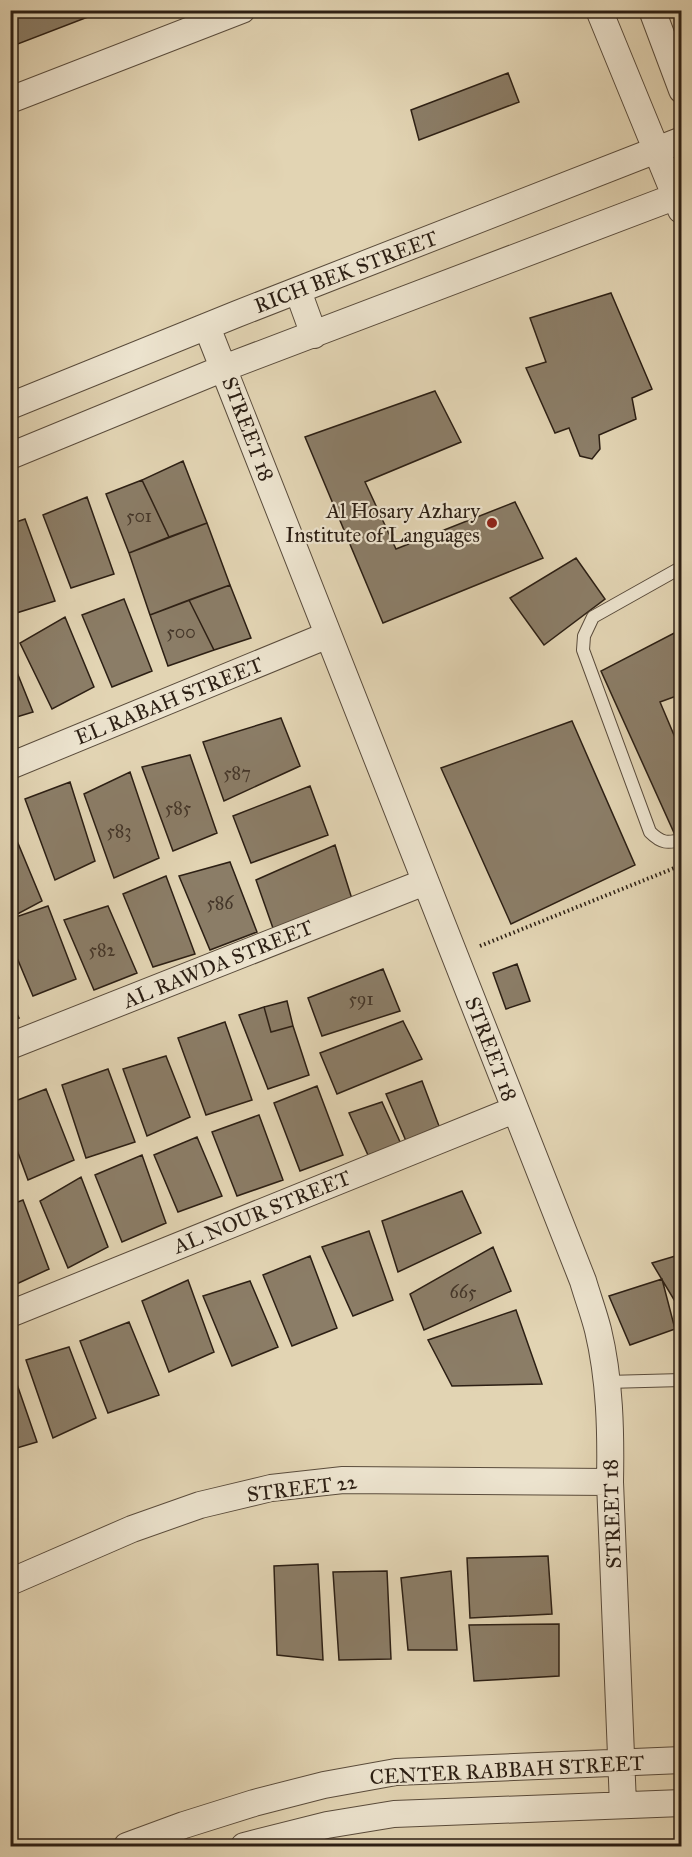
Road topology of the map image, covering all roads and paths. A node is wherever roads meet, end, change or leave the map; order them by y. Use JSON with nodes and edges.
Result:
{"nodes":[{"id":1,"x":242,"y":10,"type":"edge"},
{"id":2,"x":599,"y":10,"type":"edge"},
{"id":3,"x":652,"y":10,"type":"edge"},
{"id":4,"x":681,"y":90,"type":"edge"},
{"id":5,"x":10,"y":100,"type":"edge"},
{"id":6,"x":681,"y":140,"type":"edge"},
{"id":7,"x":658,"y":150,"type":"junction"},
{"id":8,"x":680,"y":200,"type":"edge"},
{"id":9,"x":298,"y":291,"type":"junction"},
{"id":10,"x":207,"y":327,"type":"junction"},
{"id":11,"x":314,"y":335,"type":"junction"},
{"id":12,"x":224,"y":369,"type":"junction"},
{"id":13,"x":10,"y":406,"type":"edge"},
{"id":14,"x":10,"y":456,"type":"edge"},
{"id":15,"x":681,"y":567,"type":"edge"},
{"id":16,"x":328,"y":635,"type":"junction"},
{"id":17,"x":10,"y":766,"type":"edge"},
{"id":18,"x":681,"y":838,"type":"edge"},
{"id":19,"x":681,"y":865,"type":"edge"},
{"id":20,"x":425,"y":882,"type":"junction"},
{"id":21,"x":454,"y":957,"type":"junction"},
{"id":22,"x":10,"y":1046,"type":"edge"},
{"id":23,"x":514,"y":1110,"type":"junction"},
{"id":24,"x":10,"y":1314,"type":"edge"},
{"id":25,"x":681,"y":1380,"type":"edge"},
{"id":26,"x":607,"y":1382,"type":"junction"},
{"id":27,"x":610,"y":1482,"type":"junction"},
{"id":28,"x":10,"y":1582,"type":"edge"},
{"id":29,"x":681,"y":1760,"type":"edge"},
{"id":30,"x":621,"y":1762,"type":"junction"},
{"id":31,"x":681,"y":1803,"type":"edge"},
{"id":32,"x":623,"y":1805,"type":"junction"},
{"id":33,"x":127,"y":1846,"type":"edge"},
{"id":34,"x":244,"y":1846,"type":"edge"}],
"edges":[{"from":1,"to":5,"type":"street"},
{"from":2,"to":7,"type":"street"},
{"from":3,"to":4,"type":"street"},
{"from":6,"to":7,"type":"street","name":"RICH BEK STREET"},
{"from":7,"to":8,"type":"street"},
{"from":7,"to":9,"type":"street","name":"RICH BEK STREET"},
{"from":8,"to":11,"type":"street"},
{"from":9,"to":10,"type":"street","name":"RICH BEK STREET"},
{"from":9,"to":11,"type":"street"},
{"from":10,"to":12,"type":"street","name":"STREET 18"},
{"from":10,"to":13,"type":"street","name":"RICH BEK STREET"},
{"from":11,"to":12,"type":"street"},
{"from":12,"to":14,"type":"street"},
{"from":12,"to":16,"type":"street","name":"STREET 18"},
{"from":15,"to":18,"type":"lane"},
{"from":16,"to":17,"type":"street","name":"EL RABAH STREET"},
{"from":16,"to":20,"type":"street","name":"STREET 18"},
{"from":19,"to":21,"type":"path"},
{"from":20,"to":21,"type":"street","name":"STREET 18"},
{"from":20,"to":22,"type":"street","name":"AL RAWDA STREET"},
{"from":21,"to":23,"type":"street","name":"STREET 18"},
{"from":23,"to":24,"type":"street","name":"AL NOUR STREET"},
{"from":23,"to":26,"type":"street","name":"STREET 18"},
{"from":25,"to":26,"type":"lane"},
{"from":26,"to":27,"type":"street","name":"STREET 18"},
{"from":27,"to":28,"type":"street","name":"STREET 22"},
{"from":27,"to":30,"type":"street","name":"STREET 18"},
{"from":29,"to":30,"type":"street","name":"CENTER RABBAH STREET"},
{"from":30,"to":32,"type":"street","name":"STREET 18"},
{"from":30,"to":33,"type":"street","name":"CENTER RABBAH STREET"},
{"from":31,"to":32,"type":"street","name":"CENTER RABBAH STREET"},
{"from":32,"to":34,"type":"street","name":"CENTER RABBAH STREET"}]}
